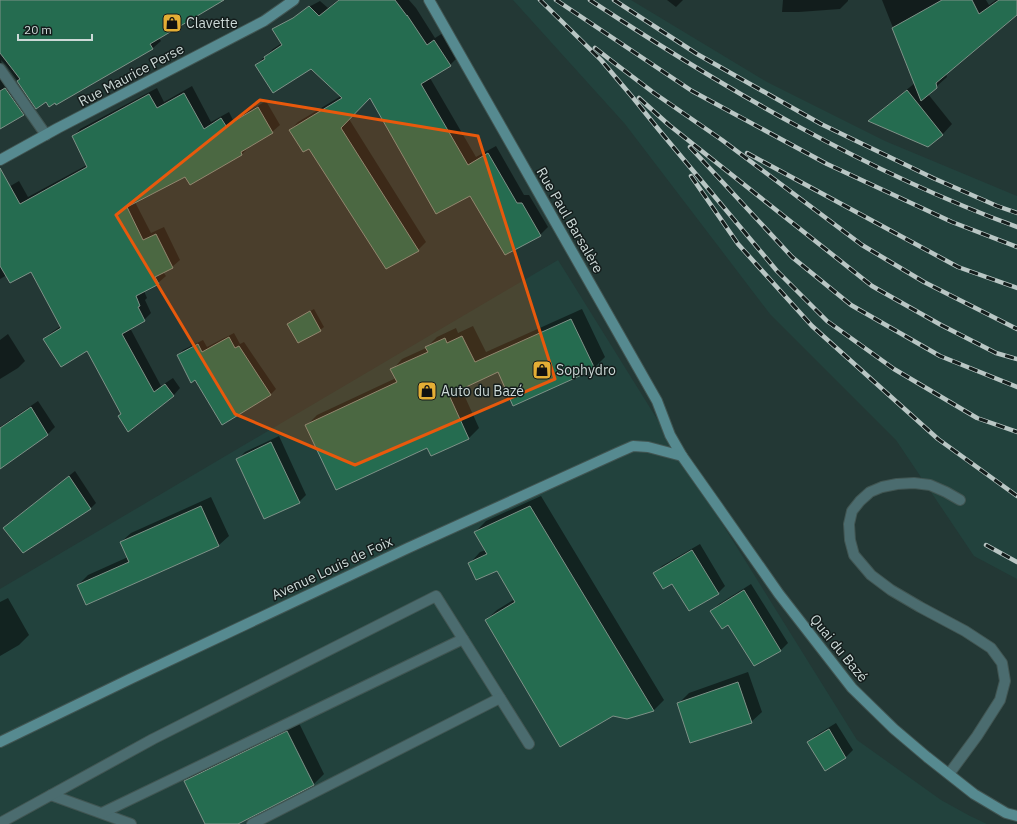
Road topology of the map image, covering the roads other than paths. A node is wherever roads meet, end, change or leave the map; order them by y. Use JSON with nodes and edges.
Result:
{"nodes":[{"id":1,"x":294,"y":0,"type":"edge"},
{"id":2,"x":429,"y":0,"type":"edge"},
{"id":3,"x":0,"y":69,"type":"edge"},
{"id":4,"x":46,"y":135,"type":"junction"},
{"id":5,"x":0,"y":160,"type":"edge"},
{"id":6,"x":682,"y":456,"type":"junction"},
{"id":7,"x":960,"y":500,"type":"dead end"},
{"id":8,"x":463,"y":639,"type":"junction"},
{"id":9,"x":500,"y":698,"type":"junction"},
{"id":10,"x":0,"y":742,"type":"edge"},
{"id":11,"x":529,"y":744,"type":"dead end"},
{"id":12,"x":949,"y":774,"type":"junction"},
{"id":13,"x":51,"y":795,"type":"junction"},
{"id":14,"x":102,"y":813,"type":"junction"},
{"id":15,"x":1017,"y":816,"type":"edge"},
{"id":16,"x":0,"y":823,"type":"edge"},
{"id":17,"x":131,"y":824,"type":"edge"},
{"id":18,"x":252,"y":824,"type":"edge"}],
"edges":[{"from":1,"to":4,"type":"main road","name":"Rue Maurice Perse"},
{"from":2,"to":6,"type":"main road","name":"Rue Paul Barsalère"},
{"from":3,"to":4,"type":"street"},
{"from":4,"to":5,"type":"main road","name":"Rue Maurice Perse"},
{"from":6,"to":10,"type":"main road","name":"Avenue Louis de Foix"},
{"from":6,"to":12,"type":"main road","name":"Quai du Bazé"},
{"from":7,"to":12,"type":"street"},
{"from":8,"to":9,"type":"street"},
{"from":8,"to":13,"type":"street"},
{"from":8,"to":14,"type":"street"},
{"from":9,"to":11,"type":"street"},
{"from":9,"to":18,"type":"street"},
{"from":12,"to":15,"type":"main road","name":"Quai du Bazé"},
{"from":13,"to":14,"type":"street"},
{"from":13,"to":16,"type":"street"},
{"from":14,"to":17,"type":"street"}]}
